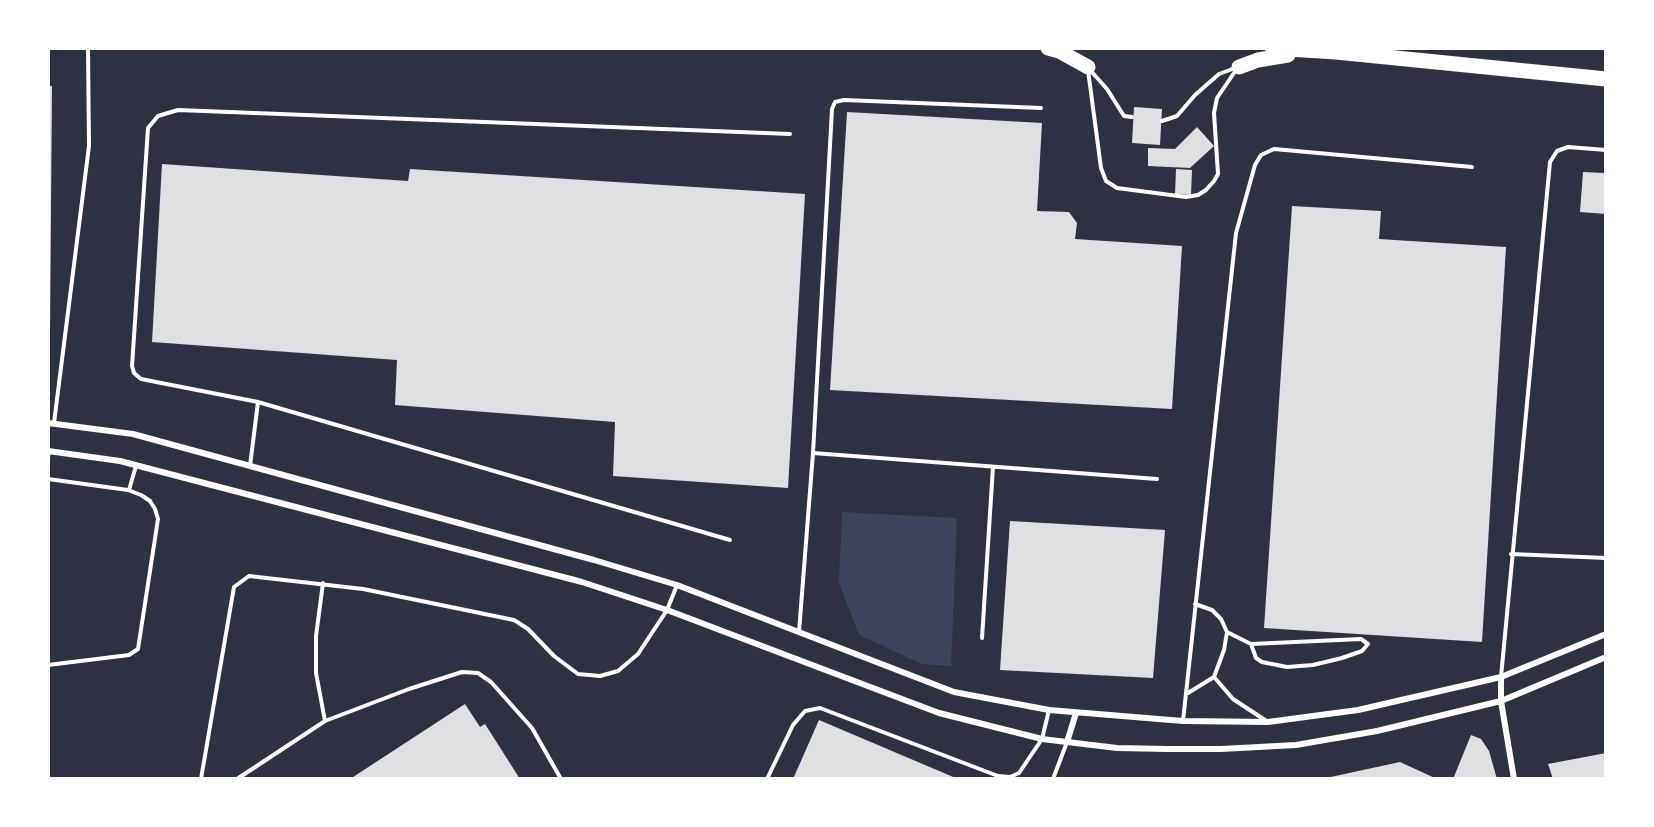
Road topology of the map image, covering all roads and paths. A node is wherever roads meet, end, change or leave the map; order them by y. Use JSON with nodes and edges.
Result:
{"nodes":[{"id":1,"x":1048,"y":48,"type":"edge"},
{"id":2,"x":1272,"y":48,"type":"edge"},
{"id":3,"x":88,"y":49,"type":"edge"},
{"id":4,"x":1336,"y":52,"type":"junction"},
{"id":5,"x":1088,"y":67,"type":"junction"},
{"id":6,"x":1239,"y":67,"type":"junction"},
{"id":7,"x":1606,"y":79,"type":"edge"},
{"id":8,"x":1041,"y":108,"type":"dead end"},
{"id":9,"x":1132,"y":117,"type":"dead end"},
{"id":10,"x":1162,"y":121,"type":"dead end"},
{"id":11,"x":790,"y":134,"type":"dead end"},
{"id":12,"x":1606,"y":150,"type":"edge"},
{"id":13,"x":1472,"y":167,"type":"dead end"},
{"id":14,"x":258,"y":402,"type":"junction"},
{"id":15,"x":51,"y":423,"type":"edge"},
{"id":16,"x":813,"y":453,"type":"junction"},
{"id":17,"x":48,"y":454,"type":"edge"},
{"id":18,"x":137,"y":465,"type":"junction"},
{"id":19,"x":250,"y":466,"type":"junction"},
{"id":20,"x":993,"y":467,"type":"junction"},
{"id":21,"x":48,"y":479,"type":"edge"},
{"id":22,"x":1157,"y":479,"type":"dead end"},
{"id":23,"x":129,"y":490,"type":"junction"},
{"id":24,"x":730,"y":540,"type":"dead end"},
{"id":25,"x":1511,"y":554,"type":"junction"},
{"id":26,"x":1606,"y":558,"type":"edge"},
{"id":27,"x":323,"y":583,"type":"junction"},
{"id":28,"x":677,"y":585,"type":"junction"},
{"id":29,"x":1195,"y":604,"type":"junction"},
{"id":30,"x":667,"y":610,"type":"junction"},
{"id":31,"x":1227,"y":632,"type":"junction"},
{"id":32,"x":799,"y":633,"type":"junction"},
{"id":33,"x":1606,"y":634,"type":"edge"},
{"id":34,"x":982,"y":638,"type":"dead end"},
{"id":35,"x":1251,"y":644,"type":"junction"},
{"id":36,"x":1606,"y":657,"type":"edge"},
{"id":37,"x":48,"y":665,"type":"edge"},
{"id":38,"x":1214,"y":677,"type":"junction"},
{"id":39,"x":1501,"y":677,"type":"junction"},
{"id":40,"x":1187,"y":693,"type":"junction"},
{"id":41,"x":1501,"y":701,"type":"junction"},
{"id":42,"x":1049,"y":710,"type":"junction"},
{"id":43,"x":1076,"y":712,"type":"junction"},
{"id":44,"x":325,"y":721,"type":"junction"},
{"id":45,"x":1183,"y":722,"type":"junction"},
{"id":46,"x":1268,"y":722,"type":"junction"},
{"id":47,"x":1042,"y":739,"type":"junction"},
{"id":48,"x":1067,"y":742,"type":"junction"},
{"id":49,"x":201,"y":779,"type":"edge"},
{"id":50,"x":237,"y":779,"type":"edge"},
{"id":51,"x":561,"y":779,"type":"edge"},
{"id":52,"x":767,"y":779,"type":"edge"},
{"id":53,"x":1053,"y":779,"type":"edge"},
{"id":54,"x":1514,"y":779,"type":"edge"}],
"edges":[{"from":1,"to":5,"type":"highway"},
{"from":2,"to":4,"type":"highway"},
{"from":3,"to":15,"type":"lane"},
{"from":4,"to":6,"type":"highway"},
{"from":4,"to":7,"type":"highway"},
{"from":5,"to":6,"type":"lane"},
{"from":5,"to":9,"type":"lane"},
{"from":6,"to":10,"type":"lane"},
{"from":8,"to":16,"type":"lane"},
{"from":11,"to":14,"type":"lane"},
{"from":12,"to":25,"type":"lane"},
{"from":13,"to":29,"type":"lane"},
{"from":14,"to":19,"type":"lane"},
{"from":14,"to":24,"type":"lane"},
{"from":15,"to":19,"type":"street"},
{"from":16,"to":20,"type":"lane"},
{"from":16,"to":32,"type":"lane"},
{"from":17,"to":18,"type":"street"},
{"from":18,"to":23,"type":"lane"},
{"from":18,"to":30,"type":"street"},
{"from":19,"to":28,"type":"street"},
{"from":20,"to":22,"type":"lane"},
{"from":20,"to":34,"type":"lane"},
{"from":21,"to":23,"type":"lane"},
{"from":23,"to":37,"type":"lane"},
{"from":25,"to":26,"type":"lane"},
{"from":25,"to":39,"type":"lane"},
{"from":27,"to":30,"type":"lane"},
{"from":27,"to":44,"type":"lane"},
{"from":27,"to":49,"type":"lane"},
{"from":28,"to":30,"type":"lane"},
{"from":28,"to":32,"type":"street"},
{"from":29,"to":31,"type":"lane"},
{"from":29,"to":40,"type":"lane"},
{"from":30,"to":47,"type":"street"},
{"from":31,"to":35,"type":"lane"},
{"from":31,"to":38,"type":"lane"},
{"from":32,"to":42,"type":"street"},
{"from":33,"to":39,"type":"street"},
{"from":35,"to":35,"type":"lane"},
{"from":36,"to":41,"type":"street"},
{"from":38,"to":40,"type":"lane"},
{"from":38,"to":46,"type":"lane"},
{"from":39,"to":41,"type":"street"},
{"from":39,"to":46,"type":"street"},
{"from":40,"to":45,"type":"lane"},
{"from":41,"to":48,"type":"street"},
{"from":41,"to":54,"type":"street"},
{"from":42,"to":43,"type":"street"},
{"from":42,"to":47,"type":"lane"},
{"from":43,"to":45,"type":"street"},
{"from":43,"to":48,"type":"street"},
{"from":44,"to":50,"type":"lane"},
{"from":44,"to":51,"type":"lane"},
{"from":45,"to":46,"type":"street"},
{"from":47,"to":48,"type":"street"},
{"from":47,"to":52,"type":"lane"},
{"from":48,"to":53,"type":"lane"}]}
